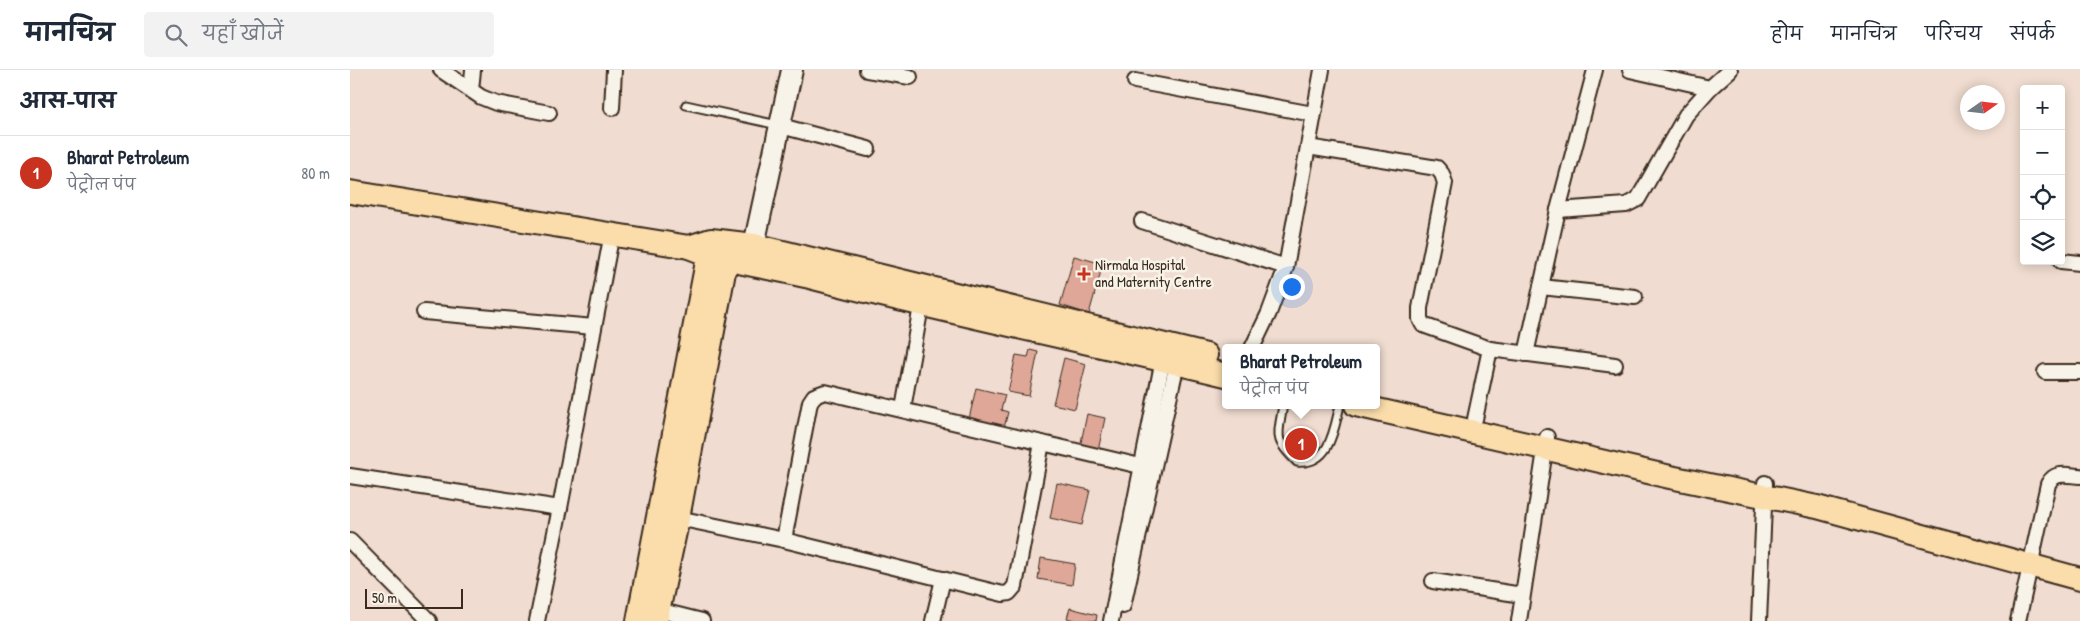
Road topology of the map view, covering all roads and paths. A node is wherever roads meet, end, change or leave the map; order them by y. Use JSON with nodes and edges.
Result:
{"nodes":[{"id":1,"x":441,"y":70,"type":"edge"},
{"id":2,"x":473,"y":70,"type":"edge"},
{"id":3,"x":614,"y":70,"type":"edge"},
{"id":4,"x":792,"y":70,"type":"edge"},
{"id":5,"x":867,"y":70,"type":"edge"},
{"id":6,"x":1322,"y":70,"type":"edge"},
{"id":7,"x":1595,"y":70,"type":"edge"},
{"id":8,"x":1630,"y":70,"type":"edge"},
{"id":9,"x":1730,"y":70,"type":"edge"},
{"id":10,"x":910,"y":77,"type":"dead end"},
{"id":11,"x":1136,"y":81,"type":"dead end"},
{"id":12,"x":1710,"y":88,"type":"junction"},
{"id":13,"x":471,"y":90,"type":"junction"},
{"id":14,"x":686,"y":105,"type":"dead end"},
{"id":15,"x":612,"y":108,"type":"dead end"},
{"id":16,"x":549,"y":113,"type":"dead end"},
{"id":17,"x":1314,"y":114,"type":"junction"},
{"id":18,"x":781,"y":126,"type":"junction"},
{"id":19,"x":1308,"y":147,"type":"junction"},
{"id":20,"x":868,"y":149,"type":"dead end"},
{"id":21,"x":350,"y":192,"type":"edge"},
{"id":22,"x":1558,"y":210,"type":"junction"},
{"id":23,"x":1142,"y":221,"type":"dead end"},
{"id":24,"x":612,"y":233,"type":"junction"},
{"id":25,"x":754,"y":245,"type":"junction"},
{"id":26,"x":713,"y":248,"type":"junction"},
{"id":27,"x":2065,"y":261,"type":"edge"},
{"id":28,"x":790,"y":263,"type":"junction"},
{"id":29,"x":2080,"y":263,"type":"edge"},
{"id":30,"x":1286,"y":267,"type":"junction"},
{"id":31,"x":1541,"y":287,"type":"junction"},
{"id":32,"x":1635,"y":297,"type":"dead end"},
{"id":33,"x":921,"y":306,"type":"junction"},
{"id":34,"x":424,"y":312,"type":"dead end"},
{"id":35,"x":594,"y":327,"type":"junction"},
{"id":36,"x":1254,"y":344,"type":"edge"},
{"id":37,"x":1490,"y":349,"type":"junction"},
{"id":38,"x":1526,"y":354,"type":"junction"},
{"id":39,"x":1222,"y":360,"type":"edge"},
{"id":40,"x":1170,"y":361,"type":"junction"},
{"id":41,"x":1615,"y":366,"type":"dead end"},
{"id":42,"x":2045,"y":372,"type":"dead end"},
{"id":43,"x":2080,"y":372,"type":"edge"},
{"id":44,"x":1222,"y":374,"type":"edge"},
{"id":45,"x":1380,"y":398,"type":"edge"},
{"id":46,"x":903,"y":409,"type":"junction"},
{"id":47,"x":1282,"y":409,"type":"edge"},
{"id":48,"x":1339,"y":409,"type":"edge"},
{"id":49,"x":1377,"y":409,"type":"edge"},
{"id":50,"x":1475,"y":419,"type":"junction"},
{"id":51,"x":1546,"y":442,"type":"junction"},
{"id":52,"x":1042,"y":444,"type":"junction"},
{"id":53,"x":1148,"y":468,"type":"junction"},
{"id":54,"x":350,"y":476,"type":"edge"},
{"id":55,"x":2080,"y":476,"type":"edge"},
{"id":56,"x":1765,"y":489,"type":"junction"},
{"id":57,"x":560,"y":508,"type":"junction"},
{"id":58,"x":678,"y":518,"type":"junction"},
{"id":59,"x":784,"y":540,"type":"junction"},
{"id":60,"x":350,"y":541,"type":"edge"},
{"id":61,"x":2031,"y":559,"type":"junction"},
{"id":62,"x":2080,"y":567,"type":"edge"},
{"id":63,"x":943,"y":579,"type":"junction"},
{"id":64,"x":2080,"y":579,"type":"edge"},
{"id":65,"x":1433,"y":581,"type":"dead end"},
{"id":66,"x":1522,"y":595,"type":"junction"},
{"id":67,"x":657,"y":616,"type":"edge"},
{"id":68,"x":429,"y":621,"type":"edge"},
{"id":69,"x":537,"y":621,"type":"edge"},
{"id":70,"x":638,"y":621,"type":"edge"},
{"id":71,"x":702,"y":621,"type":"edge"},
{"id":72,"x":933,"y":621,"type":"edge"},
{"id":73,"x":1111,"y":621,"type":"edge"},
{"id":74,"x":1120,"y":621,"type":"edge"},
{"id":75,"x":1519,"y":621,"type":"edge"},
{"id":76,"x":1759,"y":621,"type":"edge"},
{"id":77,"x":2018,"y":621,"type":"edge"}],
"edges":[{"from":1,"to":13,"type":"street"},
{"from":2,"to":13,"type":"street"},
{"from":3,"to":15,"type":"street"},
{"from":4,"to":18,"type":"main road"},
{"from":5,"to":10,"type":"street"},
{"from":6,"to":17,"type":"street"},
{"from":7,"to":22,"type":"street"},
{"from":8,"to":12,"type":"street"},
{"from":9,"to":12,"type":"street"},
{"from":11,"to":17,"type":"street"},
{"from":12,"to":22,"type":"street"},
{"from":13,"to":16,"type":"street"},
{"from":14,"to":18,"type":"lane"},
{"from":17,"to":19,"type":"street"},
{"from":18,"to":20,"type":"street"},
{"from":18,"to":25,"type":"main road"},
{"from":19,"to":30,"type":"street"},
{"from":19,"to":37,"type":"street"},
{"from":21,"to":24,"type":"main road"},
{"from":22,"to":31,"type":"street"},
{"from":23,"to":30,"type":"street"},
{"from":24,"to":26,"type":"main road"},
{"from":24,"to":35,"type":"street"},
{"from":25,"to":26,"type":"main road"},
{"from":25,"to":28,"type":"main road"},
{"from":26,"to":28,"type":"main road"},
{"from":26,"to":58,"type":"main road"},
{"from":26,"to":70,"type":"main road"},
{"from":27,"to":29,"type":"street"},
{"from":28,"to":33,"type":"main road"},
{"from":28,"to":39,"type":"main road"},
{"from":30,"to":36,"type":"street"},
{"from":31,"to":32,"type":"street"},
{"from":31,"to":38,"type":"street"},
{"from":33,"to":40,"type":"main road"},
{"from":33,"to":46,"type":"street"},
{"from":34,"to":35,"type":"street"},
{"from":35,"to":57,"type":"street"},
{"from":37,"to":38,"type":"street"},
{"from":37,"to":50,"type":"street"},
{"from":38,"to":41,"type":"street"},
{"from":40,"to":44,"type":"main road"},
{"from":40,"to":53,"type":"street"},
{"from":42,"to":43,"type":"street"},
{"from":45,"to":50,"type":"main road"},
{"from":46,"to":52,"type":"street"},
{"from":46,"to":59,"type":"street"},
{"from":47,"to":48,"type":"lane"},
{"from":49,"to":51,"type":"main road"},
{"from":50,"to":51,"type":"main road"},
{"from":51,"to":56,"type":"main road"},
{"from":51,"to":66,"type":"street"},
{"from":52,"to":53,"type":"street"},
{"from":52,"to":63,"type":"street"},
{"from":53,"to":73,"type":"street"},
{"from":53,"to":74,"type":"street"},
{"from":54,"to":57,"type":"street"},
{"from":55,"to":61,"type":"street"},
{"from":56,"to":61,"type":"main road"},
{"from":56,"to":76,"type":"street"},
{"from":57,"to":69,"type":"street"},
{"from":58,"to":59,"type":"street"},
{"from":58,"to":67,"type":"main road"},
{"from":59,"to":63,"type":"street"},
{"from":60,"to":68,"type":"street"},
{"from":61,"to":62,"type":"main road"},
{"from":61,"to":64,"type":"main road"},
{"from":61,"to":77,"type":"street"},
{"from":63,"to":72,"type":"street"},
{"from":65,"to":66,"type":"street"},
{"from":66,"to":75,"type":"street"},
{"from":67,"to":71,"type":"street"}]}
